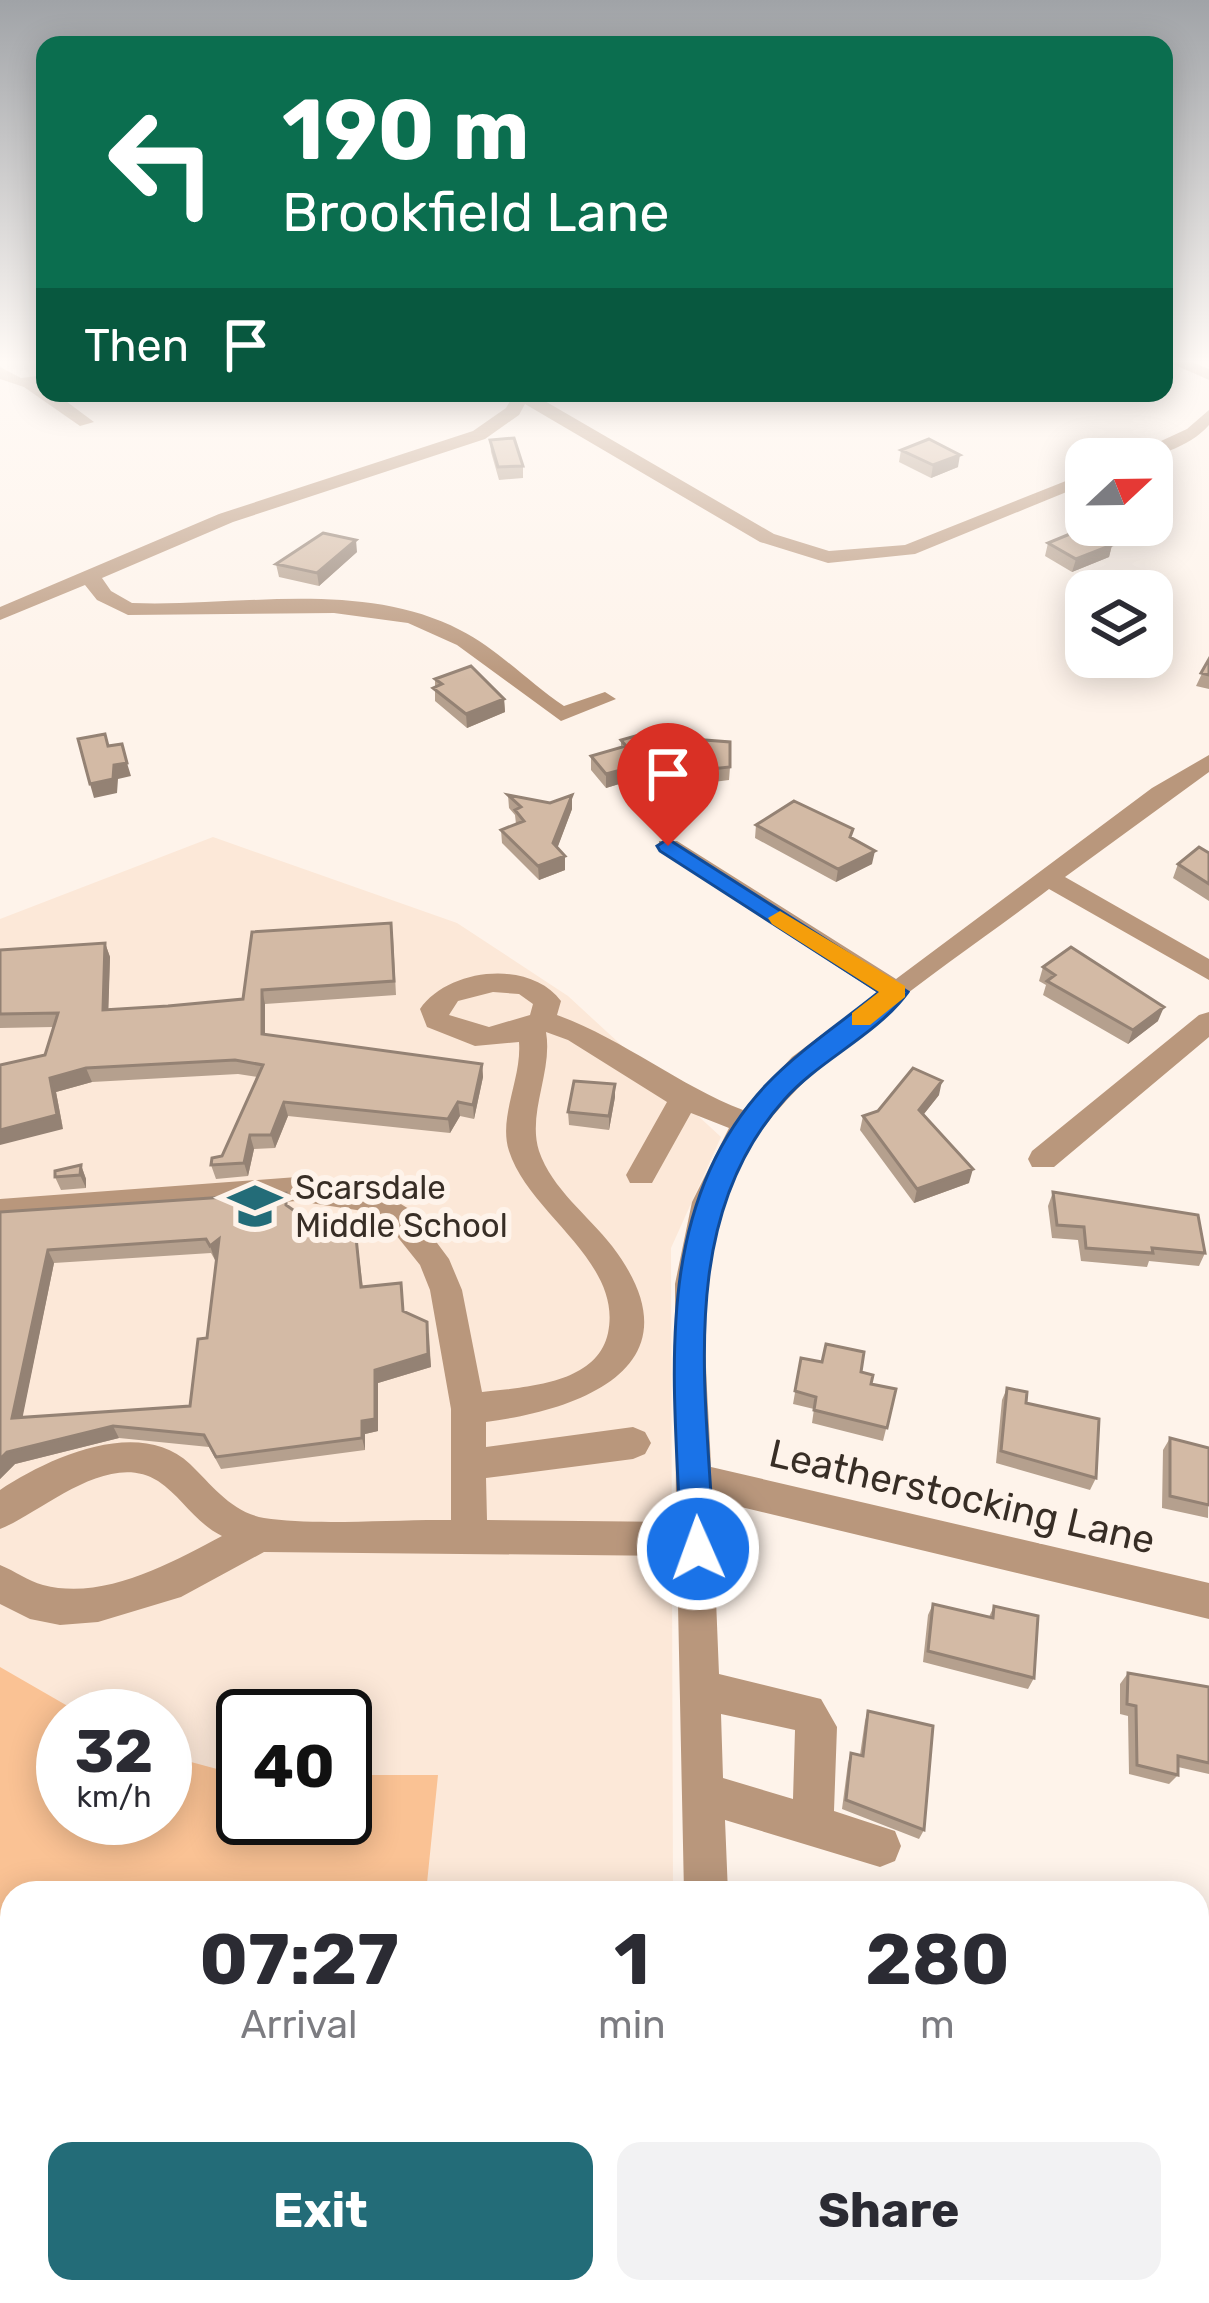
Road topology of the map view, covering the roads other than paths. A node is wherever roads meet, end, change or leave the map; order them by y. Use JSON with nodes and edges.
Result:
{"nodes":[{"id":1,"x":382,"y":466,"type":"edge"},
{"id":2,"x":646,"y":466,"type":"edge"},
{"id":3,"x":1065,"y":486,"type":"edge"},
{"id":4,"x":91,"y":574,"type":"junction"},
{"id":5,"x":0,"y":614,"type":"edge"},
{"id":6,"x":605,"y":699,"type":"dead end"},
{"id":7,"x":1209,"y":762,"type":"edge"},
{"id":8,"x":668,"y":846,"type":"dead end"},
{"id":9,"x":1047,"y":877,"type":"junction"},
{"id":10,"x":1209,"y":971,"type":"edge"},
{"id":11,"x":896,"y":992,"type":"junction"},
{"id":12,"x":1209,"y":1022,"type":"edge"},
{"id":13,"x":684,"y":1099,"type":"junction"},
{"id":14,"x":748,"y":1124,"type":"junction"},
{"id":15,"x":1042,"y":1160,"type":"dead end"},
{"id":16,"x":641,"y":1175,"type":"dead end"},
{"id":17,"x":0,"y":1211,"type":"edge"},
{"id":18,"x":468,"y":1409,"type":"junction"},
{"id":19,"x":633,"y":1443,"type":"dead end"},
{"id":20,"x":469,"y":1465,"type":"junction"},
{"id":21,"x":695,"y":1480,"type":"junction"},
{"id":22,"x":0,"y":1512,"type":"edge"},
{"id":23,"x":260,"y":1535,"type":"junction"},
{"id":24,"x":469,"y":1537,"type":"junction"},
{"id":25,"x":697,"y":1539,"type":"junction"},
{"id":26,"x":0,"y":1583,"type":"edge"},
{"id":27,"x":1209,"y":1601,"type":"edge"},
{"id":28,"x":704,"y":1690,"type":"junction"},
{"id":29,"x":704,"y":1793,"type":"junction"},
{"id":30,"x":812,"y":1826,"type":"junction"},
{"id":31,"x":880,"y":1846,"type":"dead end"},
{"id":32,"x":706,"y":1881,"type":"edge"}],
"edges":[{"from":1,"to":4,"type":"street"},
{"from":2,"to":3,"type":"street"},
{"from":4,"to":5,"type":"street"},
{"from":4,"to":6,"type":"street"},
{"from":7,"to":9,"type":"street"},
{"from":8,"to":11,"type":"street"},
{"from":9,"to":10,"type":"street"},
{"from":9,"to":11,"type":"street"},
{"from":11,"to":14,"type":"street"},
{"from":12,"to":15,"type":"street"},
{"from":13,"to":14,"type":"street"},
{"from":13,"to":16,"type":"street"},
{"from":13,"to":18,"type":"street"},
{"from":14,"to":21,"type":"street"},
{"from":17,"to":18,"type":"street"},
{"from":18,"to":20,"type":"street"},
{"from":19,"to":20,"type":"street"},
{"from":20,"to":24,"type":"street"},
{"from":21,"to":25,"type":"street"},
{"from":21,"to":27,"type":"street","name":"Leatherstocking Lane"},
{"from":22,"to":23,"type":"street"},
{"from":23,"to":24,"type":"street"},
{"from":23,"to":26,"type":"street"},
{"from":24,"to":25,"type":"street"},
{"from":25,"to":28,"type":"street"},
{"from":28,"to":29,"type":"street"},
{"from":28,"to":30,"type":"street"},
{"from":29,"to":30,"type":"street"},
{"from":29,"to":32,"type":"street"},
{"from":30,"to":31,"type":"street"}]}
